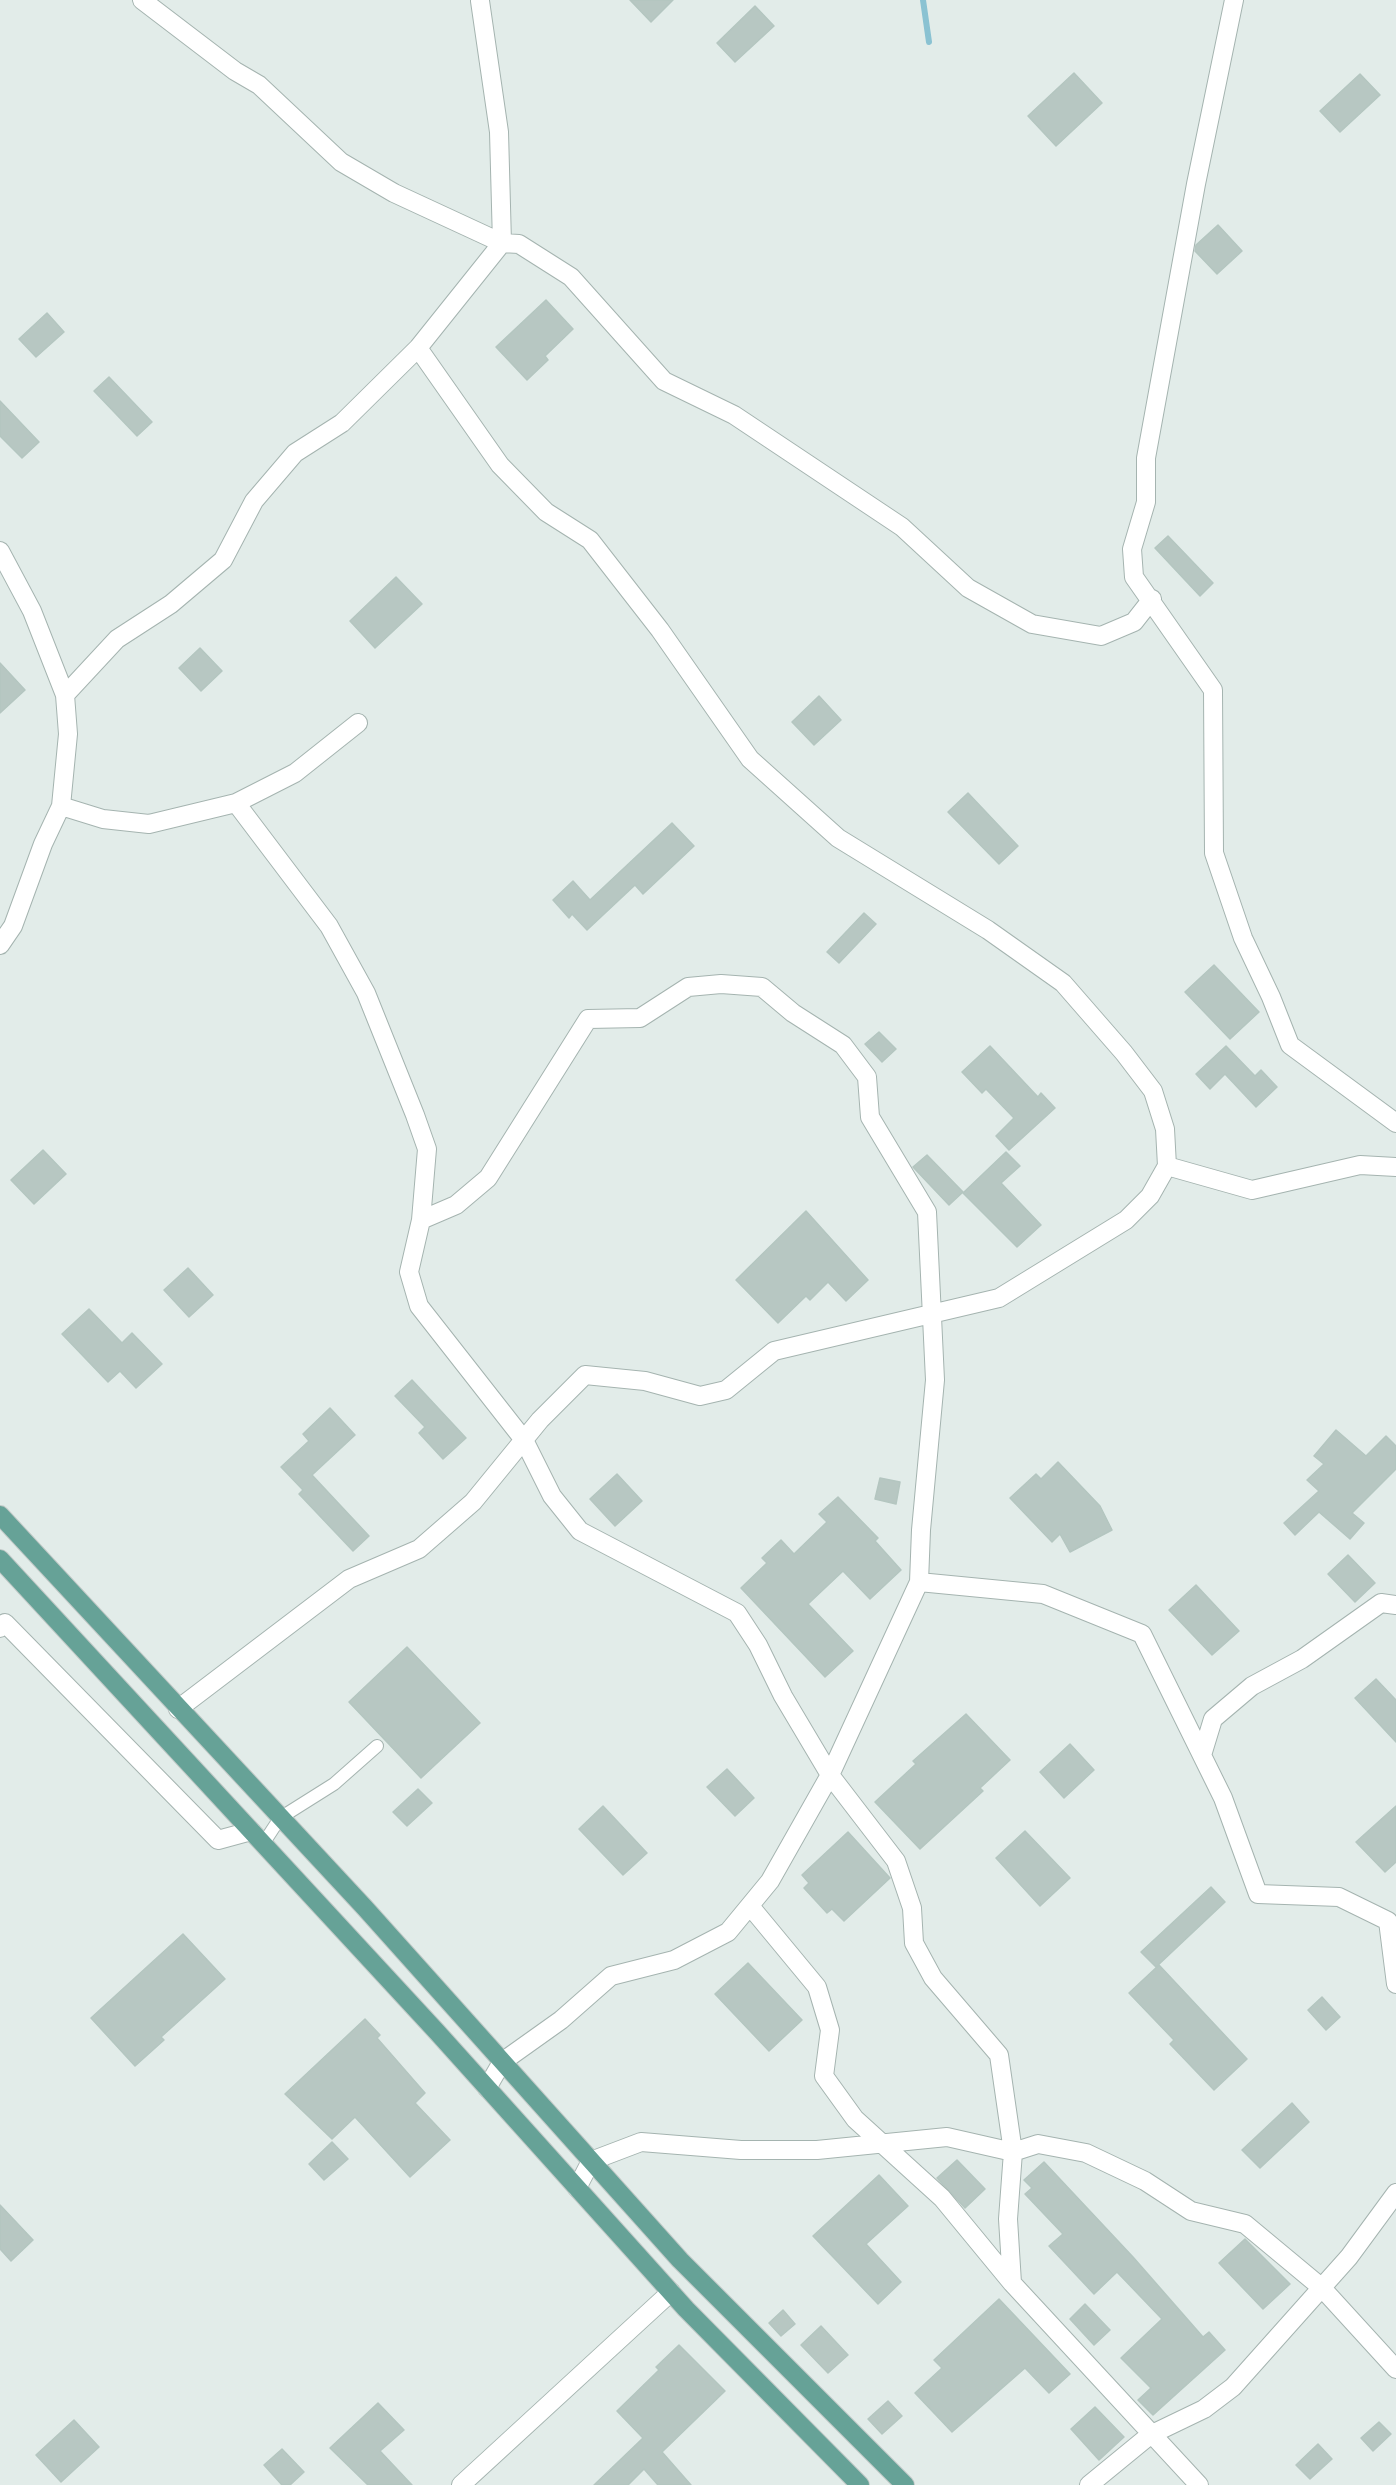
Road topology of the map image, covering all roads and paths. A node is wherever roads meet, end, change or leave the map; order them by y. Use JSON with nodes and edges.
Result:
{"nodes":[{"id":1,"x":142,"y":0,"type":"edge"},
{"id":2,"x":1234,"y":0,"type":"edge"},
{"id":3,"x":480,"y":1,"type":"edge"},
{"id":4,"x":502,"y":243,"type":"junction"},
{"id":5,"x":418,"y":348,"type":"junction"},
{"id":6,"x":0,"y":551,"type":"edge"},
{"id":7,"x":1152,"y":599,"type":"junction"},
{"id":8,"x":65,"y":695,"type":"junction"},
{"id":9,"x":358,"y":723,"type":"dead end"},
{"id":10,"x":236,"y":803,"type":"junction"},
{"id":11,"x":61,"y":806,"type":"junction"},
{"id":12,"x":0,"y":945,"type":"edge"},
{"id":13,"x":1396,"y":1123,"type":"edge"},
{"id":14,"x":1167,"y":1166,"type":"junction"},
{"id":15,"x":1396,"y":1167,"type":"edge"},
{"id":16,"x":421,"y":1220,"type":"junction"},
{"id":17,"x":934,"y":1312,"type":"junction"},
{"id":18,"x":524,"y":1440,"type":"junction"},
{"id":19,"x":0,"y":1515,"type":"edge"},
{"id":20,"x":0,"y":1559,"type":"edge"},
{"id":21,"x":919,"y":1582,"type":"junction"},
{"id":22,"x":1396,"y":1605,"type":"edge"},
{"id":23,"x":0,"y":1628,"type":"edge"},
{"id":24,"x":178,"y":1709,"type":"junction"},
{"id":25,"x":377,"y":1746,"type":"dead end"},
{"id":26,"x":1202,"y":1755,"type":"junction"},
{"id":27,"x":830,"y":1775,"type":"junction"},
{"id":28,"x":280,"y":1818,"type":"junction"},
{"id":29,"x":257,"y":1838,"type":"junction"},
{"id":30,"x":750,"y":1906,"type":"junction"},
{"id":31,"x":1396,"y":1984,"type":"edge"},
{"id":32,"x":502,"y":2062,"type":"junction"},
{"id":33,"x":487,"y":2088,"type":"junction"},
{"id":34,"x":884,"y":2145,"type":"junction"},
{"id":35,"x":1013,"y":2152,"type":"junction"},
{"id":36,"x":591,"y":2161,"type":"junction"},
{"id":37,"x":577,"y":2188,"type":"junction"},
{"id":38,"x":1396,"y":2193,"type":"edge"},
{"id":39,"x":1012,"y":2283,"type":"junction"},
{"id":40,"x":1322,"y":2288,"type":"junction"},
{"id":41,"x":671,"y":2292,"type":"junction"},
{"id":42,"x":1396,"y":2369,"type":"edge"},
{"id":43,"x":1150,"y":2435,"type":"junction"},
{"id":44,"x":461,"y":2485,"type":"edge"},
{"id":45,"x":860,"y":2485,"type":"edge"},
{"id":46,"x":905,"y":2485,"type":"edge"},
{"id":47,"x":1089,"y":2485,"type":"edge"},
{"id":48,"x":1199,"y":2485,"type":"edge"}],
"edges":[{"from":1,"to":4,"type":"street"},
{"from":2,"to":7,"type":"street"},
{"from":3,"to":4,"type":"street"},
{"from":4,"to":5,"type":"street"},
{"from":4,"to":7,"type":"street"},
{"from":5,"to":8,"type":"street"},
{"from":5,"to":14,"type":"street"},
{"from":6,"to":8,"type":"street"},
{"from":7,"to":13,"type":"street"},
{"from":8,"to":11,"type":"street"},
{"from":9,"to":10,"type":"street"},
{"from":10,"to":11,"type":"street"},
{"from":10,"to":16,"type":"street"},
{"from":11,"to":12,"type":"street"},
{"from":14,"to":15,"type":"street"},
{"from":14,"to":17,"type":"street"},
{"from":16,"to":17,"type":"street"},
{"from":16,"to":18,"type":"street"},
{"from":17,"to":18,"type":"street"},
{"from":17,"to":21,"type":"street"},
{"from":18,"to":24,"type":"street"},
{"from":18,"to":27,"type":"street"},
{"from":19,"to":24,"type":"main road"},
{"from":20,"to":29,"type":"main road"},
{"from":21,"to":26,"type":"street"},
{"from":21,"to":27,"type":"street"},
{"from":22,"to":26,"type":"street"},
{"from":23,"to":29,"type":"street"},
{"from":24,"to":28,"type":"main road"},
{"from":25,"to":28,"type":"lane"},
{"from":26,"to":31,"type":"street"},
{"from":27,"to":30,"type":"street"},
{"from":27,"to":35,"type":"street"},
{"from":28,"to":29,"type":"lane"},
{"from":28,"to":32,"type":"main road"},
{"from":29,"to":33,"type":"main road"},
{"from":30,"to":32,"type":"street"},
{"from":30,"to":34,"type":"street"},
{"from":32,"to":33,"type":"street"},
{"from":32,"to":36,"type":"main road"},
{"from":33,"to":37,"type":"main road"},
{"from":34,"to":35,"type":"street"},
{"from":34,"to":36,"type":"street"},
{"from":34,"to":39,"type":"street"},
{"from":35,"to":39,"type":"street"},
{"from":35,"to":40,"type":"street"},
{"from":36,"to":37,"type":"street"},
{"from":36,"to":46,"type":"main road"},
{"from":37,"to":41,"type":"main road"},
{"from":38,"to":40,"type":"street"},
{"from":39,"to":43,"type":"street"},
{"from":40,"to":42,"type":"street"},
{"from":40,"to":43,"type":"street"},
{"from":41,"to":44,"type":"street"},
{"from":41,"to":45,"type":"main road"},
{"from":43,"to":47,"type":"street"},
{"from":43,"to":48,"type":"street"}]}
